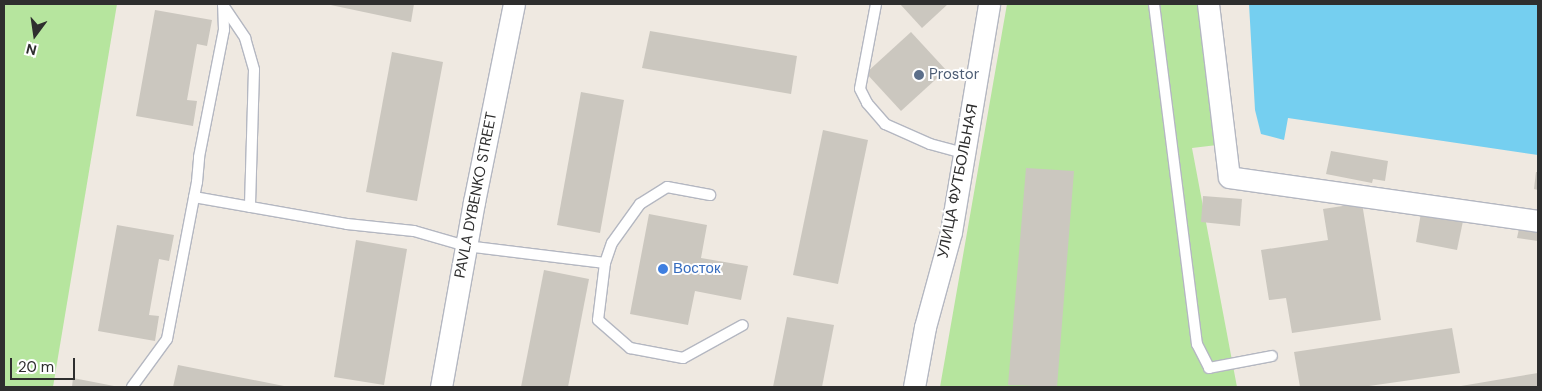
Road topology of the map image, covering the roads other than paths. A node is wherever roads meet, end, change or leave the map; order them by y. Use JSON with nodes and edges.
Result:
{"nodes":[{"id":1,"x":223,"y":4,"type":"edge"},
{"id":2,"x":514,"y":4,"type":"edge"},
{"id":3,"x":876,"y":4,"type":"edge"},
{"id":4,"x":989,"y":4,"type":"edge"},
{"id":5,"x":1154,"y":4,"type":"edge"},
{"id":6,"x":1208,"y":4,"type":"edge"},
{"id":7,"x":964,"y":153,"type":"junction"},
{"id":8,"x":710,"y":195,"type":"dead end"},
{"id":9,"x":194,"y":197,"type":"junction"},
{"id":10,"x":250,"y":207,"type":"junction"},
{"id":11,"x":1538,"y":221,"type":"edge"},
{"id":12,"x":466,"y":246,"type":"junction"},
{"id":13,"x":605,"y":263,"type":"junction"},
{"id":14,"x":743,"y":324,"type":"dead end"},
{"id":15,"x":1272,"y":356,"type":"dead end"},
{"id":16,"x":132,"y":387,"type":"edge"},
{"id":17,"x":441,"y":387,"type":"edge"},
{"id":18,"x":914,"y":387,"type":"edge"}],
"edges":[{"from":1,"to":9,"type":"lane"},
{"from":1,"to":10,"type":"lane"},
{"from":2,"to":12,"type":"street","name":"PAVLA DYBENKO STREET"},
{"from":3,"to":7,"type":"lane"},
{"from":4,"to":7,"type":"street","name":"УЛИЦА ФУТБОЛЬНАЯ"},
{"from":5,"to":15,"type":"lane"},
{"from":6,"to":11,"type":"street"},
{"from":7,"to":18,"type":"street","name":"УЛИЦА ФУТБОЛЬНАЯ"},
{"from":8,"to":13,"type":"lane"},
{"from":9,"to":10,"type":"lane"},
{"from":9,"to":16,"type":"lane"},
{"from":10,"to":12,"type":"lane"},
{"from":12,"to":13,"type":"lane"},
{"from":12,"to":17,"type":"street","name":"PAVLA DYBENKO STREET"},
{"from":13,"to":14,"type":"lane"}]}
